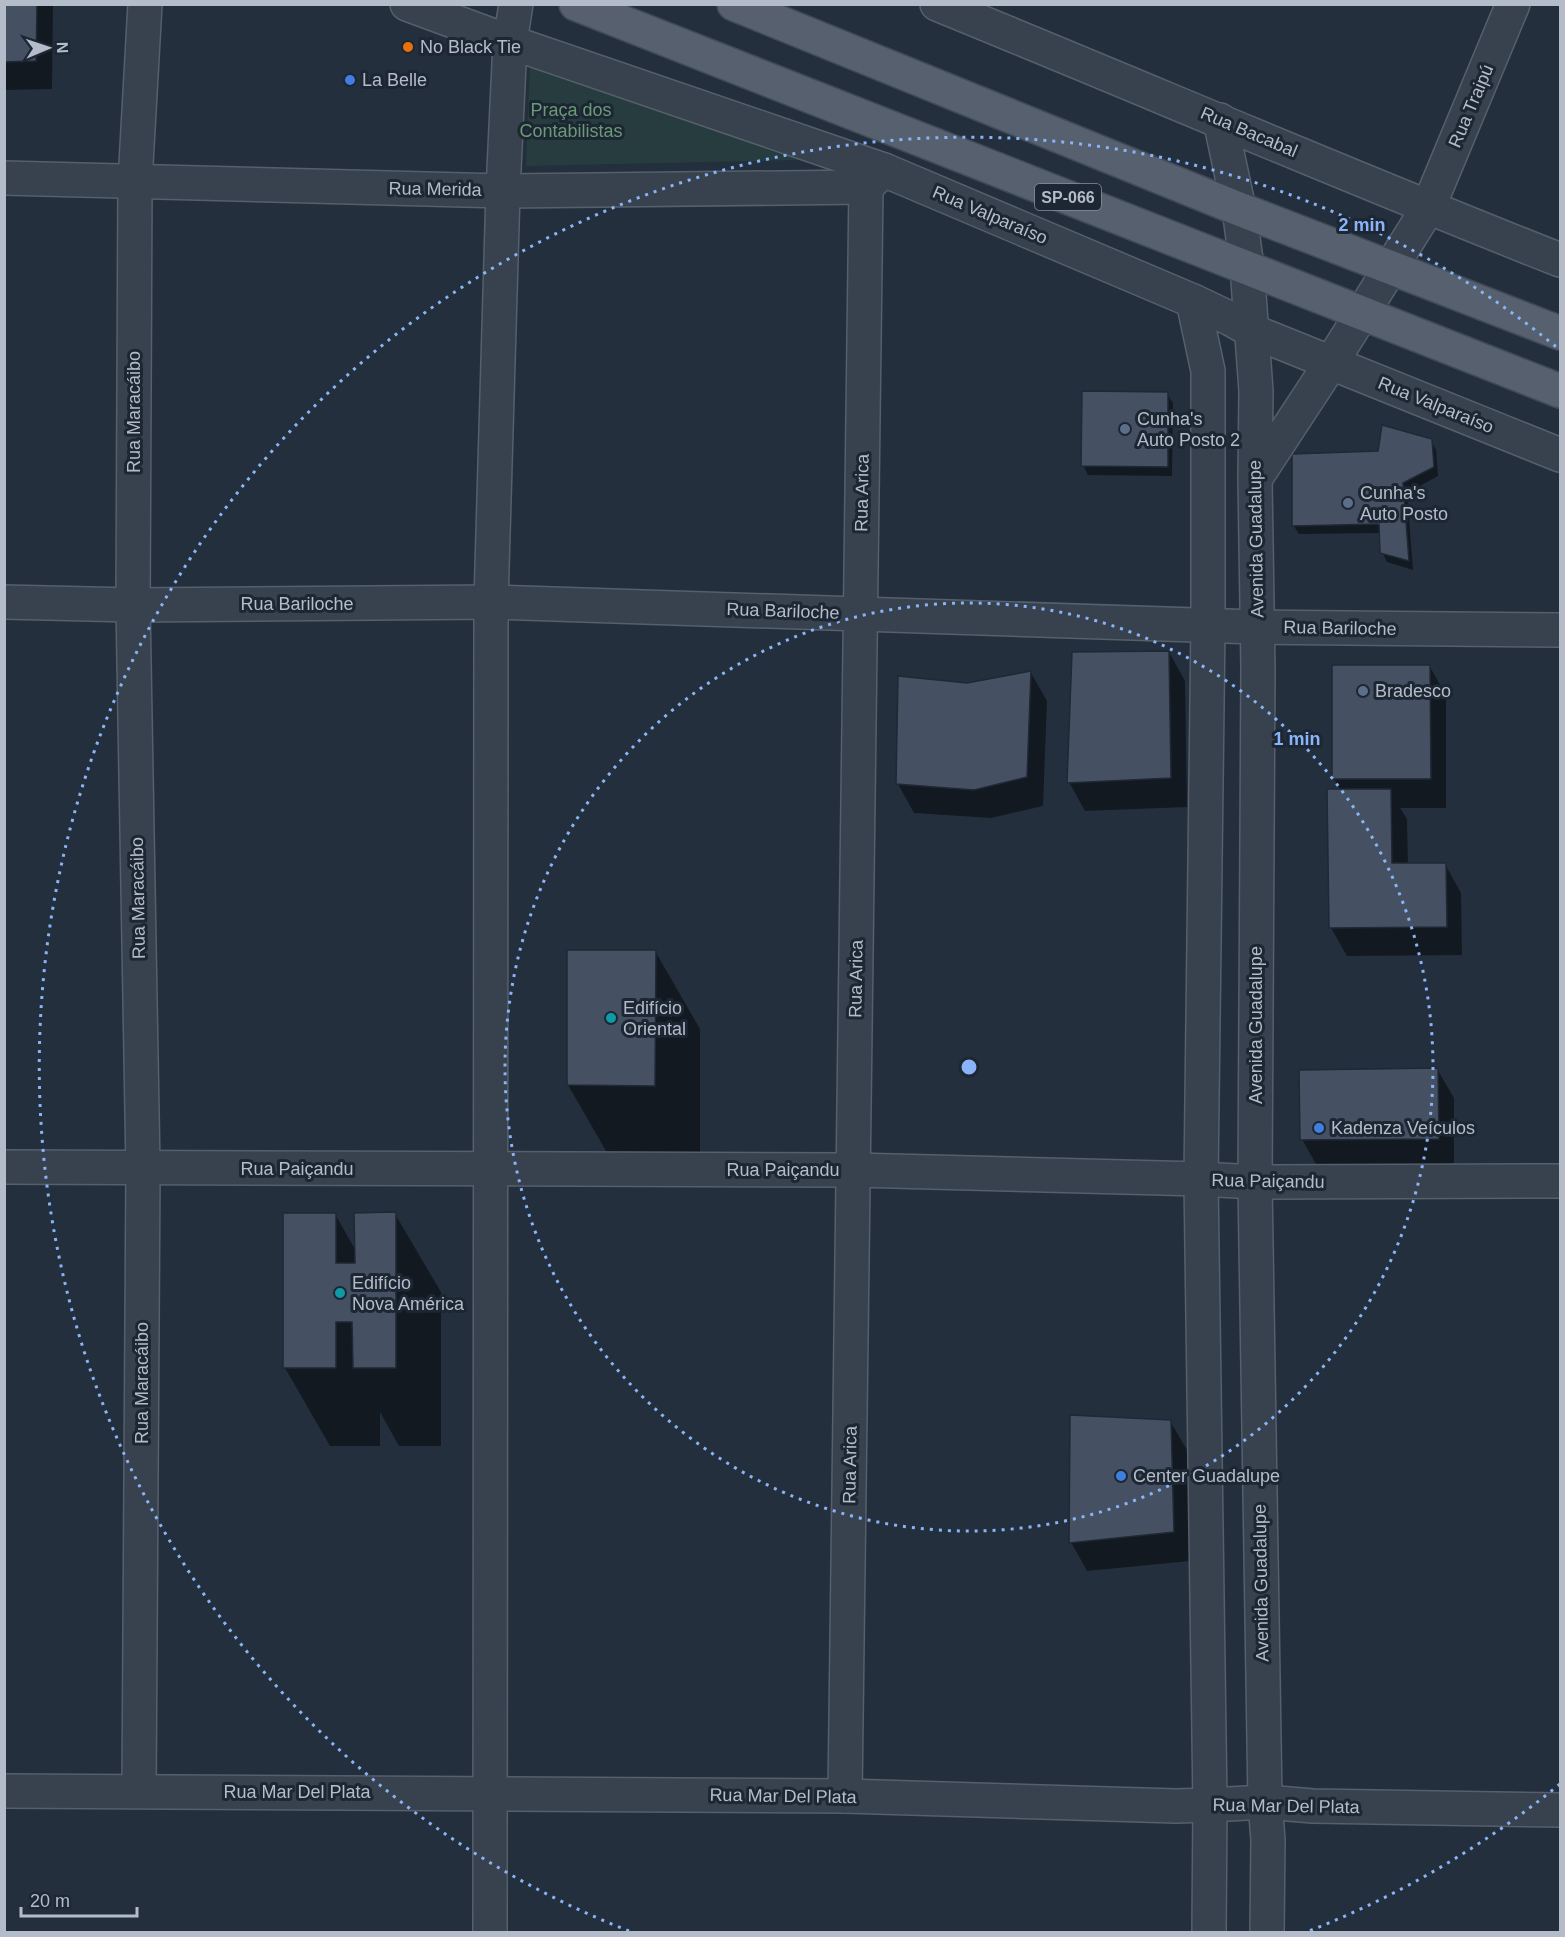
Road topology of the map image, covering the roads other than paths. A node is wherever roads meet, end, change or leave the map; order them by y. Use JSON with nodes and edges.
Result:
{"nodes":[{"id":1,"x":145,"y":4,"type":"edge"},
{"id":2,"x":407,"y":4,"type":"edge"},
{"id":3,"x":516,"y":4,"type":"edge"},
{"id":4,"x":576,"y":4,"type":"edge"},
{"id":5,"x":734,"y":4,"type":"edge"},
{"id":6,"x":937,"y":4,"type":"edge"},
{"id":7,"x":1513,"y":4,"type":"edge"},
{"id":8,"x":510,"y":42,"type":"junction"},
{"id":9,"x":1220,"y":120,"type":"junction"},
{"id":10,"x":4,"y":178,"type":"edge"},
{"id":11,"x":875,"y":179,"type":"junction"},
{"id":12,"x":135,"y":182,"type":"junction"},
{"id":13,"x":503,"y":191,"type":"junction"},
{"id":14,"x":1428,"y":208,"type":"junction"},
{"id":15,"x":1239,"y":209,"type":"junction"},
{"id":16,"x":1560,"y":260,"type":"edge"},
{"id":17,"x":1247,"y":267,"type":"junction"},
{"id":18,"x":1392,"y":267,"type":"junction"},
{"id":19,"x":1193,"y":301,"type":"junction"},
{"id":20,"x":1362,"y":313,"type":"junction"},
{"id":21,"x":1252,"y":331,"type":"junction"},
{"id":22,"x":1560,"y":333,"type":"edge"},
{"id":23,"x":1330,"y":363,"type":"junction"},
{"id":24,"x":1560,"y":391,"type":"edge"},
{"id":25,"x":1560,"y":455,"type":"edge"},
{"id":26,"x":1255,"y":479,"type":"junction"},
{"id":27,"x":4,"y":602,"type":"edge"},
{"id":28,"x":491,"y":602,"type":"junction"},
{"id":29,"x":133,"y":605,"type":"junction"},
{"id":30,"x":860,"y":614,"type":"junction"},
{"id":31,"x":1208,"y":624,"type":"junction"},
{"id":32,"x":1257,"y":627,"type":"junction"},
{"id":33,"x":1560,"y":630,"type":"edge"},
{"id":34,"x":4,"y":1167,"type":"edge"},
{"id":35,"x":143,"y":1169,"type":"junction"},
{"id":36,"x":490,"y":1169,"type":"junction"},
{"id":37,"x":854,"y":1170,"type":"junction"},
{"id":38,"x":1202,"y":1179,"type":"junction"},
{"id":39,"x":1560,"y":1181,"type":"edge"},
{"id":40,"x":1255,"y":1182,"type":"junction"},
{"id":41,"x":4,"y":1791,"type":"edge"},
{"id":42,"x":139,"y":1791,"type":"junction"},
{"id":43,"x":490,"y":1793,"type":"junction"},
{"id":44,"x":845,"y":1796,"type":"junction"},
{"id":45,"x":1265,"y":1802,"type":"junction"},
{"id":46,"x":1210,"y":1804,"type":"junction"},
{"id":47,"x":1560,"y":1810,"type":"edge"},
{"id":48,"x":490,"y":1932,"type":"edge"},
{"id":49,"x":1209,"y":1932,"type":"edge"},
{"id":50,"x":1267,"y":1932,"type":"edge"}],
"edges":[{"from":1,"to":12,"type":"street","name":"Rua Maracáibo"},
{"from":2,"to":8,"type":"street","name":"Rua Valparaíso"},
{"from":3,"to":8,"type":"street"},
{"from":4,"to":17,"type":"main road","number":"SP-066"},
{"from":5,"to":15,"type":"main road"},
{"from":6,"to":9,"type":"street","name":"Rua Bacabal"},
{"from":7,"to":14,"type":"street","name":"Rua Traipú"},
{"from":8,"to":11,"type":"street","name":"Rua Valparaíso"},
{"from":8,"to":13,"type":"street"},
{"from":9,"to":14,"type":"street","name":"Rua Bacabal"},
{"from":9,"to":15,"type":"street","name":"Avenida Guadalupe"},
{"from":10,"to":12,"type":"street","name":"Rua Merida"},
{"from":11,"to":13,"type":"street","name":"Rua Merida"},
{"from":11,"to":19,"type":"street","name":"Rua Valparaíso"},
{"from":11,"to":30,"type":"street","name":"Rua Arica"},
{"from":12,"to":13,"type":"street","name":"Rua Merida"},
{"from":12,"to":29,"type":"street","name":"Rua Maracáibo"},
{"from":13,"to":28,"type":"street"},
{"from":14,"to":16,"type":"street","name":"Rua Bacabal"},
{"from":14,"to":18,"type":"street"},
{"from":15,"to":17,"type":"street","name":"Avenida Guadalupe"},
{"from":15,"to":18,"type":"main road"},
{"from":17,"to":20,"type":"main road","number":"SP-066"},
{"from":17,"to":21,"type":"street","name":"Avenida Guadalupe"},
{"from":18,"to":20,"type":"street"},
{"from":18,"to":22,"type":"main road"},
{"from":19,"to":21,"type":"street","name":"Rua Valparaíso"},
{"from":19,"to":31,"type":"street"},
{"from":20,"to":23,"type":"street"},
{"from":20,"to":24,"type":"main road","number":"SP-066"},
{"from":21,"to":23,"type":"street","name":"Rua Valparaíso"},
{"from":21,"to":26,"type":"street","name":"Avenida Guadalupe"},
{"from":23,"to":25,"type":"street","name":"Rua Valparaíso"},
{"from":23,"to":26,"type":"street"},
{"from":26,"to":32,"type":"street","name":"Avenida Guadalupe"},
{"from":27,"to":29,"type":"street","name":"Rua Bariloche"},
{"from":28,"to":29,"type":"street","name":"Rua Bariloche"},
{"from":28,"to":30,"type":"street","name":"Rua Bariloche"},
{"from":28,"to":36,"type":"street"},
{"from":29,"to":35,"type":"street","name":"Rua Maracáibo"},
{"from":30,"to":31,"type":"street","name":"Rua Bariloche"},
{"from":30,"to":37,"type":"street","name":"Rua Arica"},
{"from":31,"to":32,"type":"street","name":"Rua Bariloche"},
{"from":31,"to":38,"type":"street"},
{"from":32,"to":33,"type":"street","name":"Rua Bariloche"},
{"from":32,"to":40,"type":"street","name":"Avenida Guadalupe"},
{"from":34,"to":35,"type":"street","name":"Rua Paiçandu"},
{"from":35,"to":36,"type":"street","name":"Rua Paiçandu"},
{"from":35,"to":42,"type":"street","name":"Rua Maracáibo"},
{"from":36,"to":37,"type":"street","name":"Rua Paiçandu"},
{"from":36,"to":43,"type":"street"},
{"from":37,"to":38,"type":"street","name":"Rua Paiçandu"},
{"from":37,"to":44,"type":"street","name":"Rua Arica"},
{"from":38,"to":40,"type":"street","name":"Rua Paiçandu"},
{"from":38,"to":46,"type":"street"},
{"from":39,"to":40,"type":"street","name":"Rua Paiçandu"},
{"from":40,"to":45,"type":"street","name":"Avenida Guadalupe"},
{"from":41,"to":42,"type":"street","name":"Rua Mar Del Plata"},
{"from":42,"to":43,"type":"street","name":"Rua Mar Del Plata"},
{"from":43,"to":44,"type":"street","name":"Rua Mar Del Plata"},
{"from":43,"to":48,"type":"street"},
{"from":44,"to":46,"type":"street","name":"Rua Mar Del Plata"},
{"from":45,"to":46,"type":"street","name":"Rua Mar Del Plata"},
{"from":45,"to":47,"type":"street","name":"Rua Mar Del Plata"},
{"from":45,"to":50,"type":"street","name":"Avenida Guadalupe"},
{"from":46,"to":49,"type":"street"}]}
